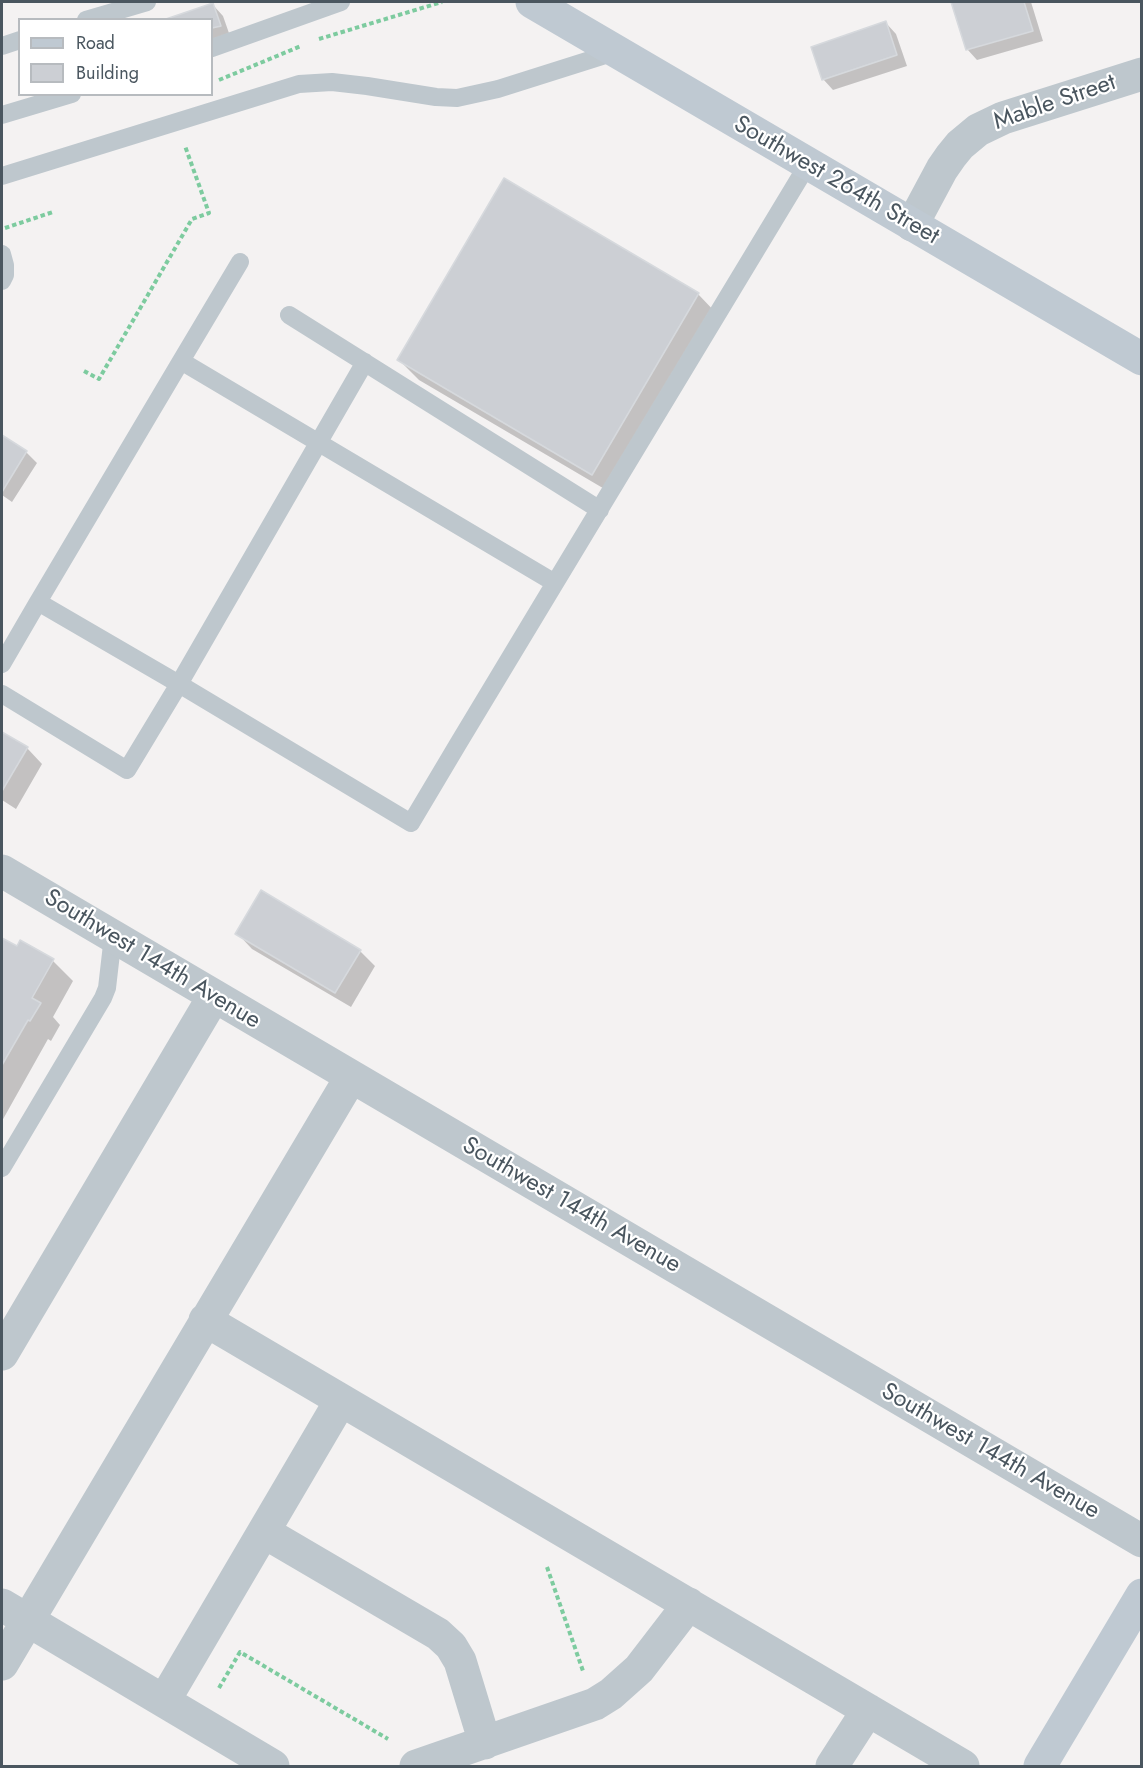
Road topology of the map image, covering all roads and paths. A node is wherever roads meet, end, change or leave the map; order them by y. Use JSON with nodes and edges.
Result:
{"nodes":[{"id":1,"x":147,"y":2,"type":"edge"},
{"id":2,"x":341,"y":2,"type":"edge"},
{"id":3,"x":442,"y":2,"type":"edge"},
{"id":4,"x":532,"y":2,"type":"edge"},
{"id":5,"x":93,"y":18,"type":"edge"},
{"id":6,"x":18,"y":41,"type":"edge"},
{"id":7,"x":2,"y":46,"type":"edge"},
{"id":8,"x":213,"y":48,"type":"edge"},
{"id":9,"x":615,"y":52,"type":"junction"},
{"id":10,"x":1142,"y":74,"type":"edge"},
{"id":11,"x":213,"y":82,"type":"dead end"},
{"id":12,"x":65,"y":96,"type":"edge"},
{"id":13,"x":2,"y":115,"type":"edge"},
{"id":14,"x":185,"y":146,"type":"dead end"},
{"id":15,"x":808,"y":164,"type":"junction"},
{"id":16,"x":2,"y":176,"type":"edge"},
{"id":17,"x":53,"y":212,"type":"dead end"},
{"id":18,"x":912,"y":225,"type":"junction"},
{"id":19,"x":2,"y":230,"type":"edge"},
{"id":20,"x":2,"y":254,"type":"edge"},
{"id":21,"x":240,"y":262,"type":"dead end"},
{"id":22,"x":2,"y":281,"type":"edge"},
{"id":23,"x":289,"y":315,"type":"dead end"},
{"id":24,"x":1142,"y":359,"type":"edge"},
{"id":25,"x":181,"y":362,"type":"junction"},
{"id":26,"x":365,"y":362,"type":"junction"},
{"id":27,"x":84,"y":371,"type":"dead end"},
{"id":28,"x":318,"y":443,"type":"junction"},
{"id":29,"x":600,"y":510,"type":"junction"},
{"id":30,"x":555,"y":584,"type":"junction"},
{"id":31,"x":38,"y":602,"type":"junction"},
{"id":32,"x":2,"y":664,"type":"edge"},
{"id":33,"x":179,"y":684,"type":"junction"},
{"id":34,"x":2,"y":694,"type":"edge"},
{"id":35,"x":2,"y":870,"type":"edge"},
{"id":36,"x":113,"y":936,"type":"junction"},
{"id":37,"x":214,"y":996,"type":"junction"},
{"id":38,"x":351,"y":1077,"type":"junction"},
{"id":39,"x":2,"y":1168,"type":"edge"},
{"id":40,"x":205,"y":1320,"type":"junction"},
{"id":41,"x":2,"y":1354,"type":"edge"},
{"id":42,"x":341,"y":1400,"type":"junction"},
{"id":43,"x":264,"y":1532,"type":"junction"},
{"id":44,"x":1142,"y":1541,"type":"edge"},
{"id":45,"x":547,"y":1567,"type":"dead end"},
{"id":46,"x":1142,"y":1595,"type":"edge"},
{"id":47,"x":689,"y":1604,"type":"junction"},
{"id":48,"x":14,"y":1612,"type":"edge"},
{"id":49,"x":2,"y":1664,"type":"edge"},
{"id":50,"x":583,"y":1671,"type":"dead end"},
{"id":51,"x":219,"y":1688,"type":"dead end"},
{"id":52,"x":164,"y":1701,"type":"junction"},
{"id":53,"x":868,"y":1710,"type":"junction"},
{"id":54,"x":388,"y":1739,"type":"dead end"},
{"id":55,"x":485,"y":1743,"type":"junction"},
{"id":56,"x":273,"y":1767,"type":"edge"},
{"id":57,"x":416,"y":1767,"type":"edge"},
{"id":58,"x":832,"y":1767,"type":"edge"},
{"id":59,"x":963,"y":1767,"type":"edge"},
{"id":60,"x":1040,"y":1767,"type":"edge"}],
"edges":[{"from":1,"to":5,"type":"lane"},
{"from":2,"to":8,"type":"lane"},
{"from":3,"to":11,"type":"path"},
{"from":4,"to":9,"type":"street","name":"Southwest 264th Street"},
{"from":6,"to":7,"type":"lane"},
{"from":9,"to":15,"type":"street","name":"Southwest 264th Street"},
{"from":9,"to":16,"type":"lane"},
{"from":10,"to":18,"type":"street","name":"Mable Street"},
{"from":12,"to":13,"type":"lane"},
{"from":14,"to":27,"type":"path"},
{"from":15,"to":18,"type":"street","name":"Southwest 264th Street"},
{"from":15,"to":29,"type":"lane"},
{"from":17,"to":19,"type":"path"},
{"from":18,"to":24,"type":"street","name":"Southwest 264th Street"},
{"from":20,"to":22,"type":"lane"},
{"from":21,"to":25,"type":"lane"},
{"from":23,"to":26,"type":"lane"},
{"from":25,"to":28,"type":"lane"},
{"from":25,"to":31,"type":"lane"},
{"from":26,"to":28,"type":"lane"},
{"from":26,"to":29,"type":"lane"},
{"from":28,"to":30,"type":"lane"},
{"from":28,"to":33,"type":"lane"},
{"from":29,"to":30,"type":"lane"},
{"from":30,"to":33,"type":"lane"},
{"from":31,"to":32,"type":"lane"},
{"from":31,"to":33,"type":"lane"},
{"from":33,"to":34,"type":"lane"},
{"from":35,"to":36,"type":"street","name":"Southwest 144th Avenue"},
{"from":36,"to":37,"type":"street","name":"Southwest 144th Avenue"},
{"from":36,"to":39,"type":"lane"},
{"from":37,"to":38,"type":"street","name":"Southwest 144th Avenue"},
{"from":37,"to":41,"type":"street"},
{"from":38,"to":40,"type":"street"},
{"from":38,"to":44,"type":"street","name":"Southwest 144th Avenue"},
{"from":40,"to":42,"type":"street"},
{"from":40,"to":48,"type":"street"},
{"from":42,"to":43,"type":"street"},
{"from":42,"to":47,"type":"street"},
{"from":43,"to":52,"type":"street"},
{"from":43,"to":55,"type":"street"},
{"from":45,"to":50,"type":"path"},
{"from":46,"to":60,"type":"street"},
{"from":47,"to":53,"type":"street"},
{"from":47,"to":55,"type":"street"},
{"from":48,"to":49,"type":"street"},
{"from":48,"to":52,"type":"street"},
{"from":51,"to":54,"type":"path"},
{"from":52,"to":56,"type":"street"},
{"from":53,"to":58,"type":"street"},
{"from":53,"to":59,"type":"street"},
{"from":55,"to":57,"type":"street"}]}
